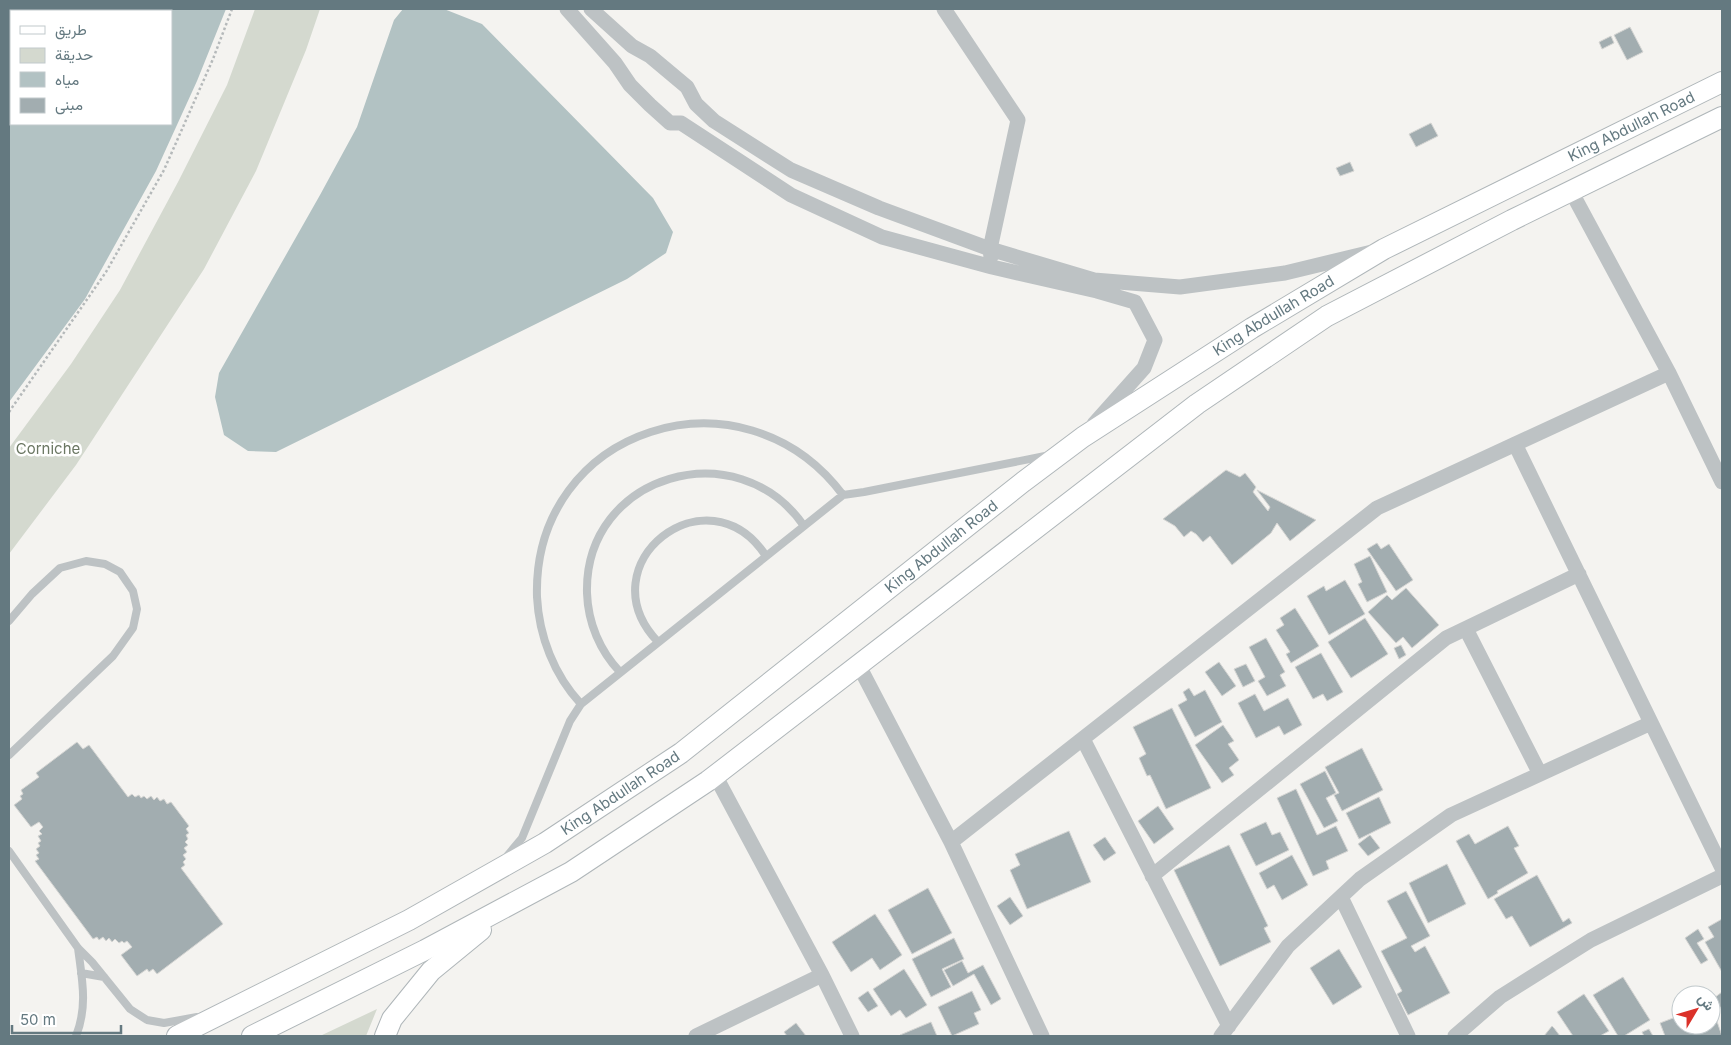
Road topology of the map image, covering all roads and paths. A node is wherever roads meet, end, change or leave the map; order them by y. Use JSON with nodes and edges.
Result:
{"nodes":[{"id":1,"x":232,"y":9,"type":"edge"},
{"id":2,"x":567,"y":9,"type":"edge"},
{"id":3,"x":591,"y":9,"type":"edge"},
{"id":4,"x":944,"y":9,"type":"edge"},
{"id":5,"x":1722,"y":82,"type":"edge"},
{"id":6,"x":696,"y":104,"type":"junction"},
{"id":7,"x":1722,"y":118,"type":"edge"},
{"id":8,"x":682,"y":123,"type":"junction"},
{"id":9,"x":1571,"y":191,"type":"junction"},
{"id":10,"x":1384,"y":249,"type":"junction"},
{"id":11,"x":998,"y":251,"type":"junction"},
{"id":12,"x":992,"y":267,"type":"junction"},
{"id":13,"x":1669,"y":373,"type":"junction"},
{"id":14,"x":9,"y":412,"type":"edge"},
{"id":15,"x":1083,"y":437,"type":"junction"},
{"id":16,"x":1515,"y":444,"type":"junction"},
{"id":17,"x":1061,"y":453,"type":"junction"},
{"id":18,"x":1722,"y":482,"type":"edge"},
{"id":19,"x":844,"y":495,"type":"junction"},
{"id":20,"x":804,"y":526,"type":"junction"},
{"id":21,"x":766,"y":556,"type":"junction"},
{"id":22,"x":1579,"y":574,"type":"junction"},
{"id":23,"x":9,"y":621,"type":"edge"},
{"id":24,"x":1466,"y":629,"type":"junction"},
{"id":25,"x":658,"y":642,"type":"junction"},
{"id":26,"x":858,"y":664,"type":"junction"},
{"id":27,"x":620,"y":672,"type":"junction"},
{"id":28,"x":581,"y":704,"type":"junction"},
{"id":29,"x":1651,"y":723,"type":"junction"},
{"id":30,"x":1083,"y":739,"type":"junction"},
{"id":31,"x":9,"y":755,"type":"edge"},
{"id":32,"x":1540,"y":774,"type":"junction"},
{"id":33,"x":715,"y":775,"type":"junction"},
{"id":34,"x":951,"y":842,"type":"junction"},
{"id":35,"x":9,"y":851,"type":"edge"},
{"id":36,"x":1722,"y":868,"type":"edge"},
{"id":37,"x":1152,"y":876,"type":"junction"},
{"id":38,"x":1722,"y":876,"type":"edge"},
{"id":39,"x":486,"y":877,"type":"junction"},
{"id":40,"x":1341,"y":897,"type":"junction"},
{"id":41,"x":519,"y":900,"type":"junction"},
{"id":42,"x":78,"y":948,"type":"junction"},
{"id":43,"x":81,"y":973,"type":"junction"},
{"id":44,"x":822,"y":975,"type":"junction"},
{"id":45,"x":104,"y":977,"type":"junction"},
{"id":46,"x":227,"y":1011,"type":"junction"},
{"id":47,"x":1225,"y":1031,"type":"edge"},
{"id":48,"x":76,"y":1036,"type":"edge"},
{"id":49,"x":177,"y":1036,"type":"edge"},
{"id":50,"x":252,"y":1036,"type":"edge"},
{"id":51,"x":385,"y":1036,"type":"edge"},
{"id":52,"x":696,"y":1036,"type":"edge"},
{"id":53,"x":852,"y":1036,"type":"edge"},
{"id":54,"x":1042,"y":1036,"type":"edge"},
{"id":55,"x":1408,"y":1036,"type":"edge"},
{"id":56,"x":1455,"y":1036,"type":"edge"}],
"edges":[{"from":1,"to":14,"type":"path"},
{"from":2,"to":8,"type":"street"},
{"from":3,"to":6,"type":"street"},
{"from":4,"to":11,"type":"street"},
{"from":5,"to":10,"type":"street","name":"King Abdullah Road"},
{"from":6,"to":8,"type":"street"},
{"from":6,"to":11,"type":"street"},
{"from":7,"to":9,"type":"street","name":"King Abdullah Road"},
{"from":8,"to":12,"type":"street"},
{"from":9,"to":13,"type":"street"},
{"from":9,"to":26,"type":"street","name":"King Abdullah Road"},
{"from":10,"to":11,"type":"street"},
{"from":10,"to":15,"type":"street","name":"King Abdullah Road"},
{"from":11,"to":12,"type":"street"},
{"from":12,"to":15,"type":"street"},
{"from":13,"to":16,"type":"street"},
{"from":13,"to":18,"type":"street"},
{"from":15,"to":17,"type":"street","name":"King Abdullah Road"},
{"from":16,"to":22,"type":"street"},
{"from":16,"to":30,"type":"street"},
{"from":17,"to":19,"type":"lane"},
{"from":17,"to":39,"type":"street","name":"King Abdullah Road"},
{"from":19,"to":20,"type":"lane"},
{"from":19,"to":28,"type":"lane"},
{"from":20,"to":21,"type":"lane"},
{"from":20,"to":27,"type":"lane"},
{"from":21,"to":25,"type":"lane"},
{"from":21,"to":25,"type":"lane"},
{"from":22,"to":24,"type":"street"},
{"from":22,"to":29,"type":"street"},
{"from":23,"to":31,"type":"lane"},
{"from":24,"to":32,"type":"street"},
{"from":24,"to":37,"type":"street"},
{"from":25,"to":27,"type":"lane"},
{"from":26,"to":33,"type":"street","name":"King Abdullah Road"},
{"from":26,"to":34,"type":"street"},
{"from":27,"to":28,"type":"lane"},
{"from":28,"to":39,"type":"lane"},
{"from":29,"to":32,"type":"street"},
{"from":29,"to":36,"type":"street"},
{"from":30,"to":34,"type":"street"},
{"from":30,"to":37,"type":"street"},
{"from":32,"to":40,"type":"street"},
{"from":33,"to":41,"type":"street","name":"King Abdullah Road"},
{"from":33,"to":44,"type":"street"},
{"from":34,"to":54,"type":"street"},
{"from":35,"to":42,"type":"lane"},
{"from":37,"to":47,"type":"street"},
{"from":38,"to":56,"type":"street"},
{"from":39,"to":46,"type":"street","name":"King Abdullah Road"},
{"from":40,"to":47,"type":"street"},
{"from":40,"to":55,"type":"street"},
{"from":41,"to":50,"type":"street","name":"King Abdullah Road"},
{"from":41,"to":51,"type":"street"},
{"from":42,"to":43,"type":"lane"},
{"from":42,"to":45,"type":"lane"},
{"from":43,"to":45,"type":"lane"},
{"from":43,"to":48,"type":"lane"},
{"from":44,"to":52,"type":"street"},
{"from":44,"to":53,"type":"street"},
{"from":45,"to":46,"type":"lane"},
{"from":46,"to":49,"type":"street","name":"King Abdullah Road"}]}
